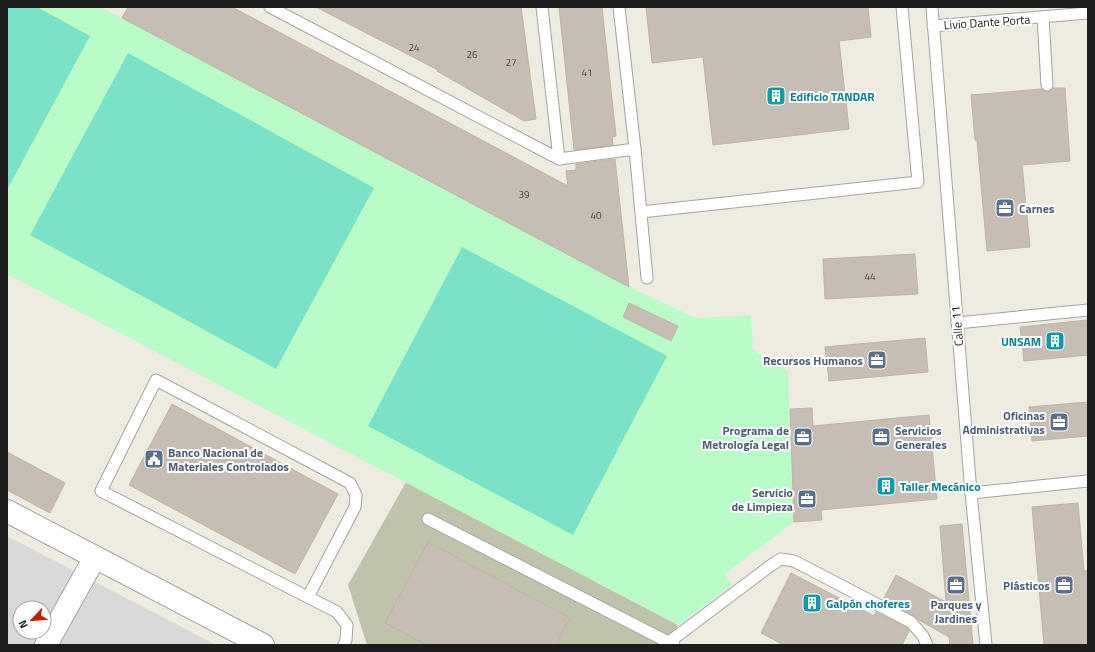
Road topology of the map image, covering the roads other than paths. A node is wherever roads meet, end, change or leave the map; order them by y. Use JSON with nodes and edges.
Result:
{"nodes":[{"id":1,"x":270,"y":7,"type":"edge"},
{"id":2,"x":542,"y":7,"type":"edge"},
{"id":3,"x":619,"y":7,"type":"edge"},
{"id":4,"x":902,"y":7,"type":"edge"},
{"id":5,"x":932,"y":7,"type":"edge"},
{"id":6,"x":1069,"y":11,"type":"edge"},
{"id":7,"x":1088,"y":13,"type":"edge"},
{"id":8,"x":1043,"y":17,"type":"junction"},
{"id":9,"x":933,"y":26,"type":"junction"},
{"id":10,"x":1047,"y":85,"type":"dead end"},
{"id":11,"x":635,"y":150,"type":"junction"},
{"id":12,"x":559,"y":159,"type":"junction"},
{"id":13,"x":641,"y":212,"type":"junction"},
{"id":14,"x":647,"y":278,"type":"dead end"},
{"id":15,"x":1088,"y":310,"type":"edge"},
{"id":16,"x":957,"y":323,"type":"junction"},
{"id":17,"x":1088,"y":481,"type":"edge"},
{"id":18,"x":971,"y":493,"type":"junction"},
{"id":19,"x":7,"y":512,"type":"edge"},
{"id":20,"x":428,"y":519,"type":"dead end"},
{"id":21,"x":95,"y":557,"type":"junction"},
{"id":22,"x":308,"y":597,"type":"junction"},
{"id":23,"x":671,"y":644,"type":"edge"},
{"id":24,"x":46,"y":645,"type":"edge"},
{"id":25,"x":263,"y":645,"type":"edge"},
{"id":26,"x":344,"y":645,"type":"edge"},
{"id":27,"x":927,"y":645,"type":"edge"},
{"id":28,"x":986,"y":645,"type":"edge"}],
"edges":[{"from":1,"to":12,"type":"lane"},
{"from":2,"to":12,"type":"lane"},
{"from":3,"to":11,"type":"lane"},
{"from":4,"to":13,"type":"lane"},
{"from":5,"to":9,"type":"lane","name":"Calle 11"},
{"from":6,"to":7,"type":"lane","name":"Livio Dante Porta"},
{"from":6,"to":8,"type":"lane","name":"Livio Dante Porta"},
{"from":8,"to":9,"type":"lane","name":"Livio Dante Porta"},
{"from":8,"to":10,"type":"lane"},
{"from":9,"to":16,"type":"lane","name":"Calle 11"},
{"from":11,"to":12,"type":"lane"},
{"from":11,"to":13,"type":"lane"},
{"from":13,"to":14,"type":"lane"},
{"from":15,"to":16,"type":"lane"},
{"from":16,"to":18,"type":"lane","name":"Calle 11"},
{"from":17,"to":18,"type":"lane"},
{"from":18,"to":28,"type":"lane","name":"Calle 11"},
{"from":19,"to":21,"type":"street"},
{"from":20,"to":23,"type":"lane"},
{"from":21,"to":24,"type":"street"},
{"from":21,"to":25,"type":"street"},
{"from":22,"to":22,"type":"lane"},
{"from":22,"to":26,"type":"lane"},
{"from":23,"to":27,"type":"lane"}]}
